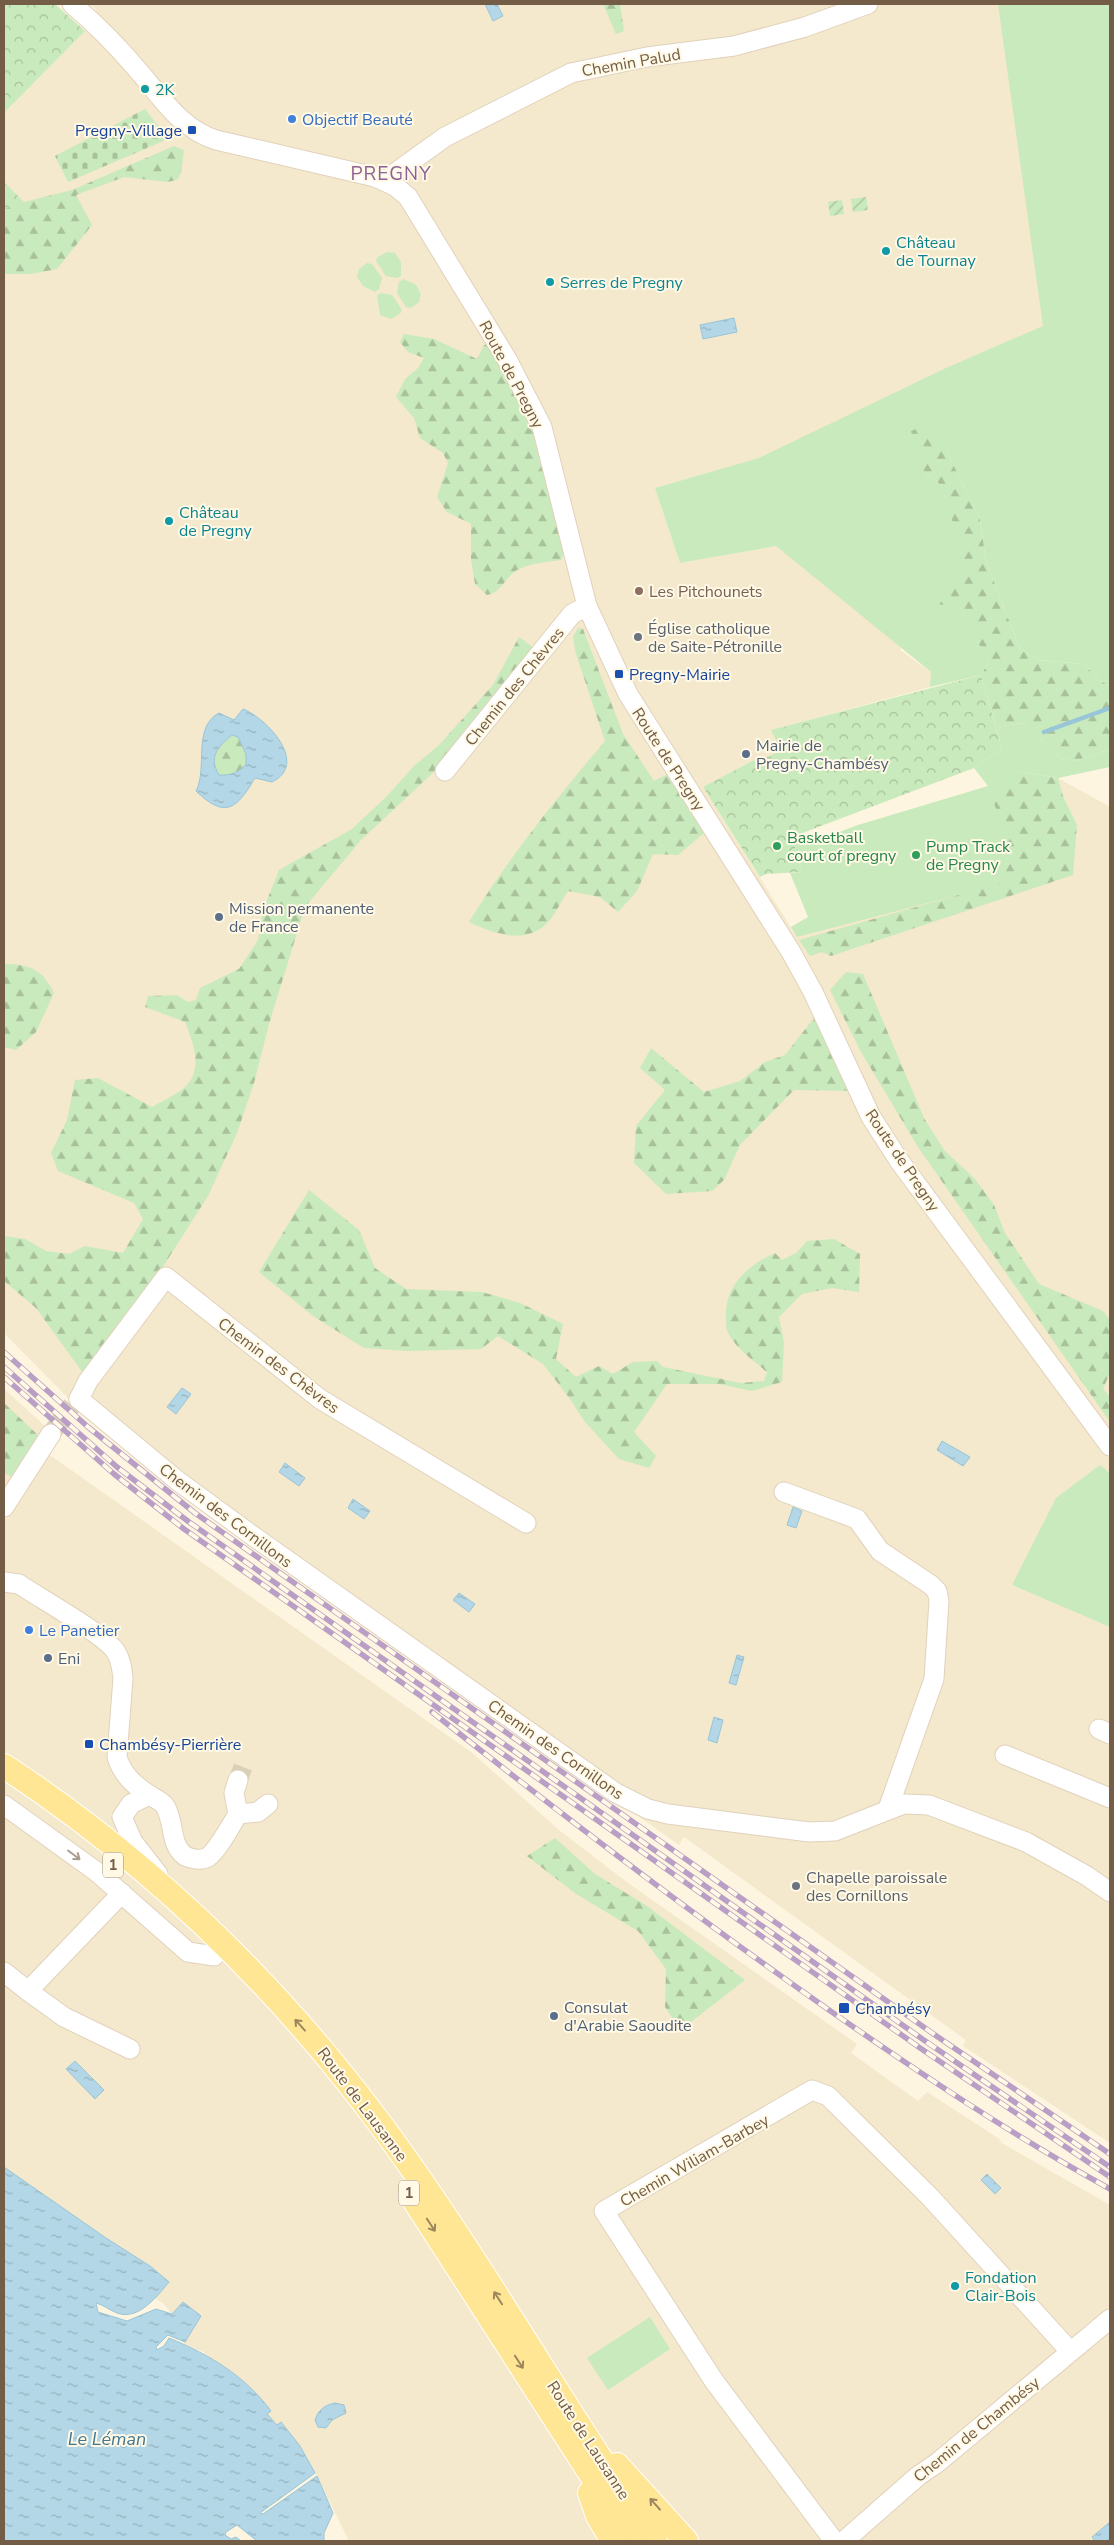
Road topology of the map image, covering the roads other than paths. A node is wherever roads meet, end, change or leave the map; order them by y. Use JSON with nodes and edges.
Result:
{"nodes":[{"id":1,"x":72,"y":4,"type":"edge"},
{"id":2,"x":868,"y":4,"type":"edge"},
{"id":3,"x":388,"y":182,"type":"junction"},
{"id":4,"x":587,"y":606,"type":"junction"},
{"id":5,"x":445,"y":771,"type":"dead end"},
{"id":6,"x":75,"y":1402,"type":"joint"},
{"id":7,"x":51,"y":1434,"type":"tunnel mouth"},
{"id":8,"x":1110,"y":1446,"type":"edge"},
{"id":9,"x":784,"y":1492,"type":"dead end"},
{"id":10,"x":4,"y":1507,"type":"edge"},
{"id":11,"x":526,"y":1523,"type":"dead end"},
{"id":12,"x":4,"y":1582,"type":"edge"},
{"id":13,"x":1005,"y":1755,"type":"dead end"},
{"id":14,"x":4,"y":1766,"type":"edge"},
{"id":15,"x":238,"y":1780,"type":"tunnel mouth"},
{"id":16,"x":4,"y":1785,"type":"edge"},
{"id":17,"x":149,"y":1795,"type":"junction"},
{"id":18,"x":1110,"y":1798,"type":"edge"},
{"id":19,"x":268,"y":1804,"type":"dead end"},
{"id":20,"x":4,"y":1805,"type":"edge"},
{"id":21,"x":888,"y":1809,"type":"junction"},
{"id":22,"x":238,"y":1814,"type":"junction"},
{"id":23,"x":1110,"y":1892,"type":"edge"},
{"id":24,"x":122,"y":1893,"type":"junction"},
{"id":25,"x":184,"y":1906,"type":"junction"},
{"id":26,"x":214,"y":1956,"type":"junction"},
{"id":27,"x":4,"y":1972,"type":"edge"},
{"id":28,"x":28,"y":1991,"type":"junction"},
{"id":29,"x":130,"y":2049,"type":"dead end"},
{"id":30,"x":1110,"y":2320,"type":"edge"},
{"id":31,"x":1070,"y":2351,"type":"junction"},
{"id":32,"x":580,"y":2442,"type":"junction"},
{"id":33,"x":937,"y":2463,"type":"junction"},
{"id":34,"x":612,"y":2541,"type":"edge"},
{"id":35,"x":634,"y":2541,"type":"edge"},
{"id":36,"x":655,"y":2541,"type":"edge"},
{"id":37,"x":686,"y":2541,"type":"edge"},
{"id":38,"x":834,"y":2541,"type":"edge"},
{"id":39,"x":844,"y":2541,"type":"edge"},
{"id":40,"x":860,"y":2541,"type":"edge"}],
"edges":[{"from":1,"to":3,"type":"street","name":"Route de Pregny"},
{"from":2,"to":3,"type":"street","name":"Chemin Palud"},
{"from":3,"to":4,"type":"street","name":"Route de Pregny"},
{"from":4,"to":5,"type":"street","name":"Chemin des Chèvres"},
{"from":4,"to":8,"type":"street","name":"Route de Pregny"},
{"from":6,"to":11,"type":"street","name":"Chemin des Chèvres"},
{"from":6,"to":21,"type":"street","name":"Chemin des Cornillons"},
{"from":7,"to":10,"type":"street"},
{"from":9,"to":21,"type":"street"},
{"from":12,"to":17,"type":"street"},
{"from":13,"to":18,"type":"street"},
{"from":14,"to":25,"type":"main road","name":"Route de Lausanne","number":"1"},
{"from":15,"to":22,"type":"street"},
{"from":16,"to":26,"type":"main road","name":"Route de Lausanne","number":"1"},
{"from":17,"to":22,"type":"street"},
{"from":17,"to":25,"type":"street"},
{"from":19,"to":22,"type":"street"},
{"from":20,"to":24,"type":"street","one_way":true},
{"from":21,"to":23,"type":"street","name":"Chemin des Cornillons"},
{"from":24,"to":26,"type":"street"},
{"from":24,"to":28,"type":"street"},
{"from":32,"to":25,"type":"main road","name":"Route de Lausanne","number":"1","one_way":true},
{"from":26,"to":32,"type":"main road","name":"Route de Lausanne","number":"1","one_way":true},
{"from":27,"to":28,"type":"street"},
{"from":28,"to":29,"type":"street"},
{"from":30,"to":31,"type":"street","name":"Chemin de Chambésy"},
{"from":31,"to":33,"type":"street","name":"Chemin de Chambésy"},
{"from":31,"to":38,"type":"street","name":"Chemin Wiliam-Barbey"},
{"from":32,"to":34,"type":"main road"},
{"from":32,"to":35,"type":"main road","name":"Route de Lausanne","number":"1"},
{"from":32,"to":36,"type":"main road","name":"Route de Lausanne","number":"1"},
{"from":37,"to":32,"type":"main road","one_way":true},
{"from":33,"to":39,"type":"street","name":"Chemin de Chambésy"},
{"from":33,"to":40,"type":"street"}]}
